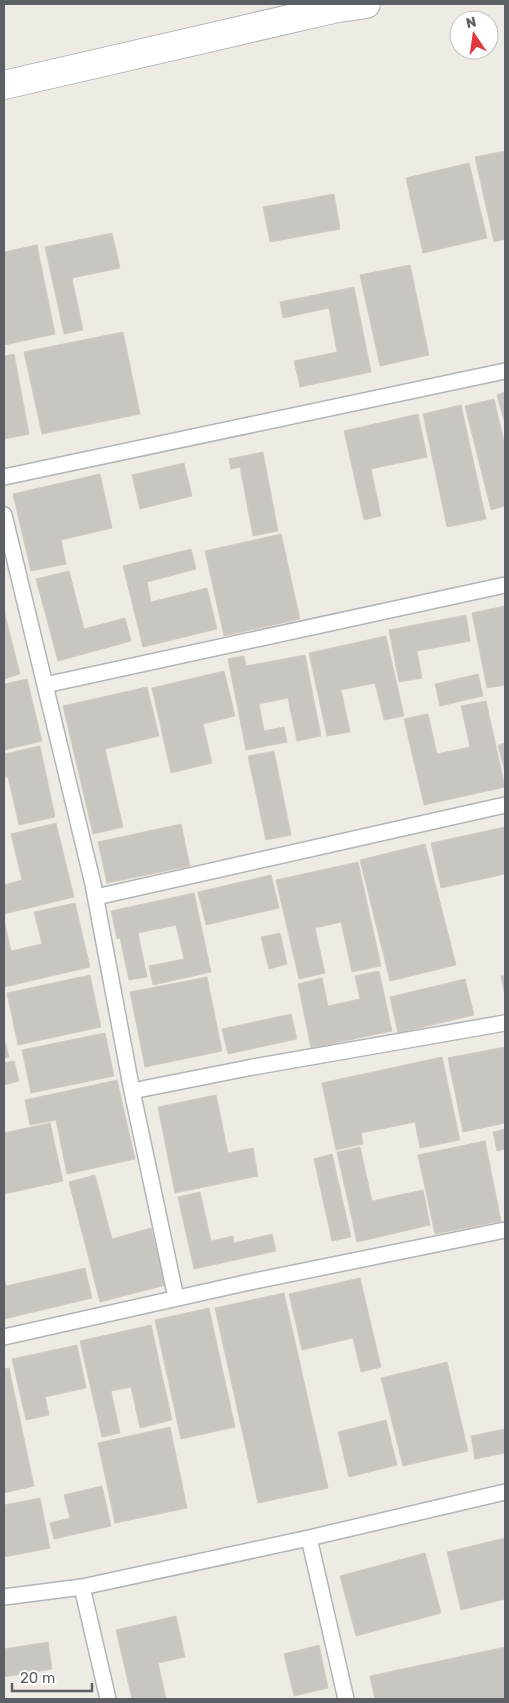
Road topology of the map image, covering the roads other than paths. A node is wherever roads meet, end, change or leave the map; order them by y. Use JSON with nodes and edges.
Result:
{"nodes":[{"id":1,"x":366,"y":4,"type":"edge"},
{"id":2,"x":4,"y":85,"type":"edge"},
{"id":3,"x":505,"y":371,"type":"edge"},
{"id":4,"x":4,"y":477,"type":"edge"},
{"id":5,"x":4,"y":515,"type":"edge"},
{"id":6,"x":505,"y":585,"type":"edge"},
{"id":7,"x":45,"y":686,"type":"junction"},
{"id":8,"x":505,"y":805,"type":"edge"},
{"id":9,"x":96,"y":897,"type":"junction"},
{"id":10,"x":505,"y":1023,"type":"edge"},
{"id":11,"x":132,"y":1090,"type":"junction"},
{"id":12,"x":505,"y":1230,"type":"edge"},
{"id":13,"x":176,"y":1298,"type":"junction"},
{"id":14,"x":4,"y":1337,"type":"edge"},
{"id":15,"x":505,"y":1492,"type":"edge"},
{"id":16,"x":309,"y":1538,"type":"junction"},
{"id":17,"x":82,"y":1587,"type":"junction"},
{"id":18,"x":4,"y":1597,"type":"edge"},
{"id":19,"x":108,"y":1699,"type":"edge"},
{"id":20,"x":346,"y":1699,"type":"edge"}],
"edges":[{"from":1,"to":2,"type":"street"},
{"from":3,"to":4,"type":"lane"},
{"from":5,"to":7,"type":"lane"},
{"from":6,"to":7,"type":"lane"},
{"from":7,"to":9,"type":"lane"},
{"from":8,"to":9,"type":"lane"},
{"from":9,"to":11,"type":"lane"},
{"from":10,"to":11,"type":"lane"},
{"from":11,"to":13,"type":"lane"},
{"from":12,"to":13,"type":"lane"},
{"from":13,"to":14,"type":"lane"},
{"from":15,"to":16,"type":"lane"},
{"from":16,"to":17,"type":"lane"},
{"from":16,"to":20,"type":"lane"},
{"from":17,"to":18,"type":"lane"},
{"from":17,"to":19,"type":"lane"}]}
